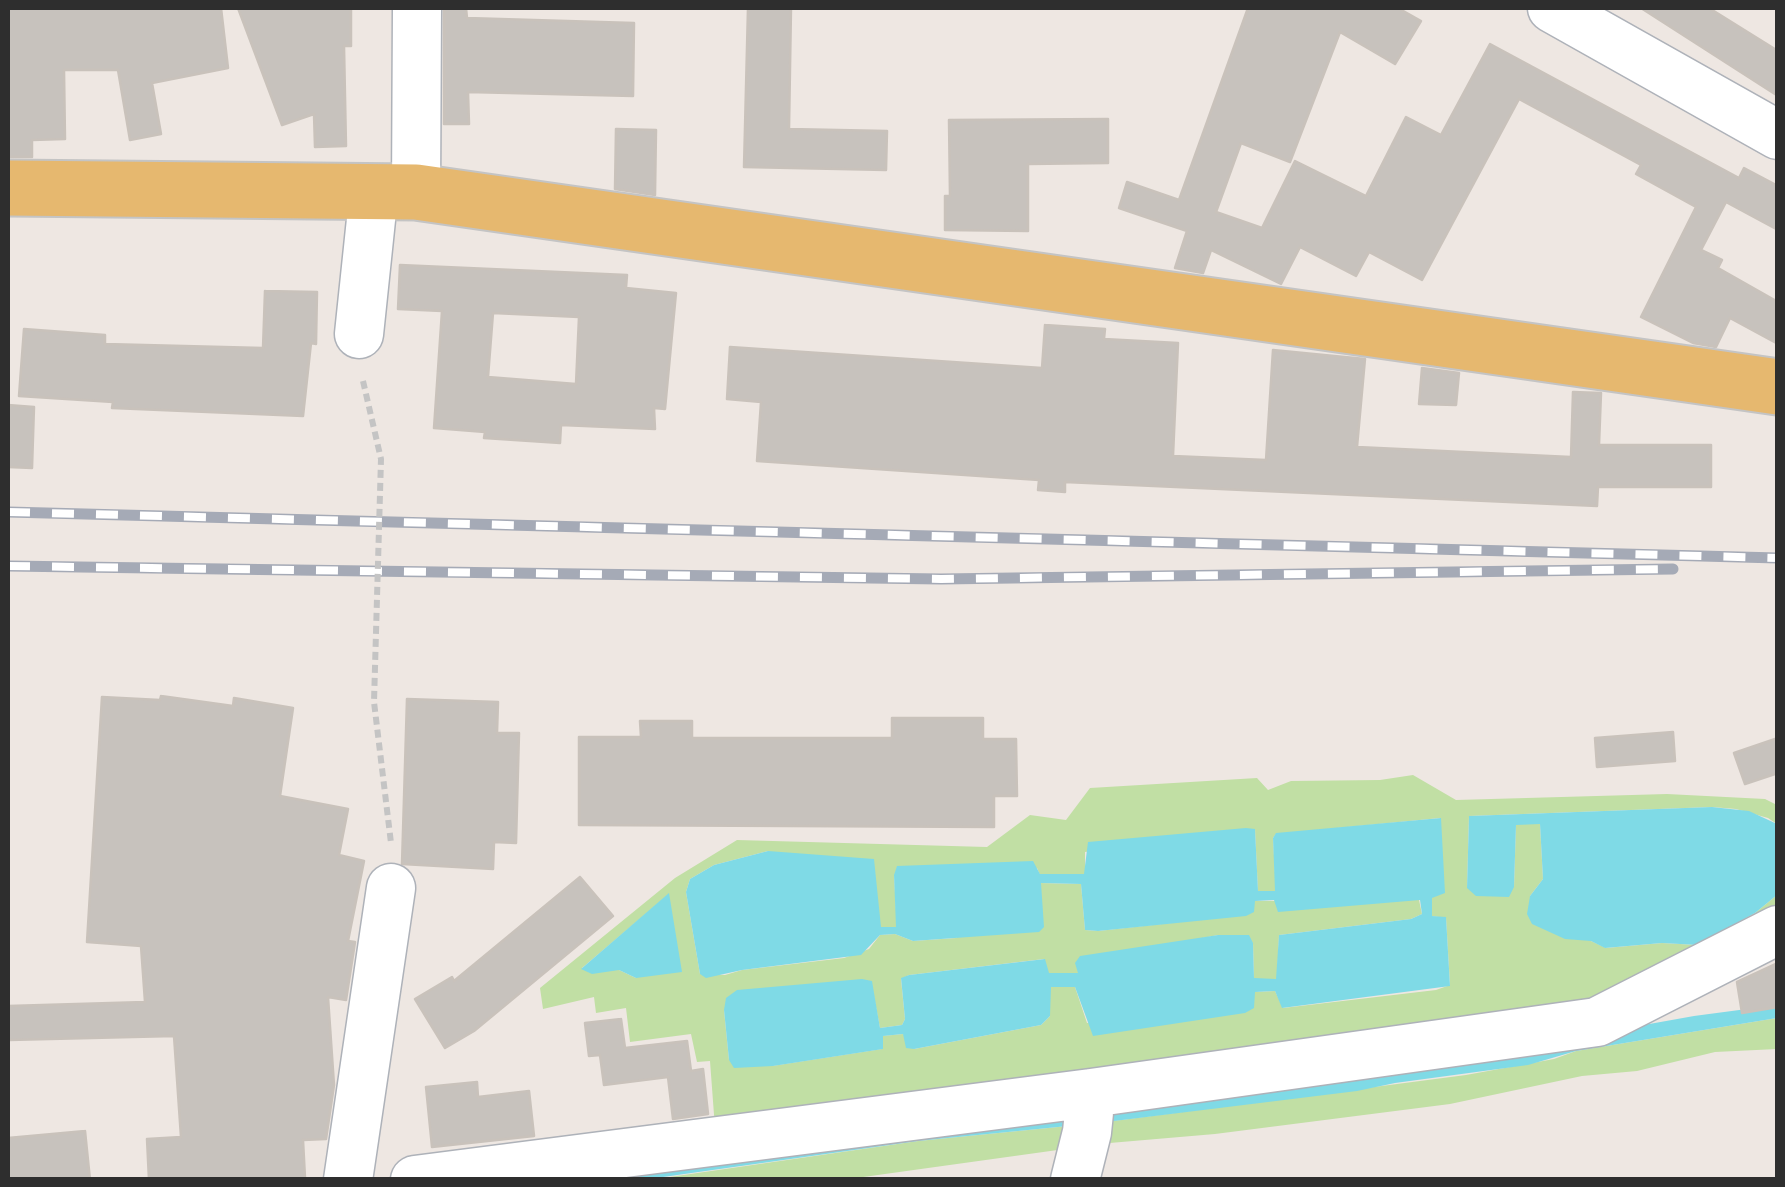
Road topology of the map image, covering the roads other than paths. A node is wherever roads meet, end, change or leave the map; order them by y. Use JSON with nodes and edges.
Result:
{"nodes":[{"id":1,"x":418,"y":8,"type":"edge"},
{"id":2,"x":1552,"y":8,"type":"edge"},
{"id":3,"x":1778,"y":135,"type":"edge"},
{"id":4,"x":8,"y":188,"type":"edge"},
{"id":5,"x":395,"y":192,"type":"junction"},
{"id":6,"x":359,"y":334,"type":"dead end"},
{"id":7,"x":1778,"y":387,"type":"edge"},
{"id":8,"x":391,"y":865,"type":"road end"},
{"id":9,"x":1778,"y":930,"type":"edge"},
{"id":10,"x":1089,"y":1113,"type":"junction"},
{"id":11,"x":348,"y":1180,"type":"edge"},
{"id":12,"x":415,"y":1180,"type":"edge"},
{"id":13,"x":1075,"y":1180,"type":"edge"}],
"edges":[{"from":1,"to":5,"type":"street"},
{"from":2,"to":3,"type":"street"},
{"from":4,"to":5,"type":"main road"},
{"from":5,"to":6,"type":"street"},
{"from":5,"to":7,"type":"main road"},
{"from":8,"to":11,"type":"street"},
{"from":9,"to":10,"type":"street"},
{"from":10,"to":12,"type":"street"},
{"from":10,"to":13,"type":"street"}]}
